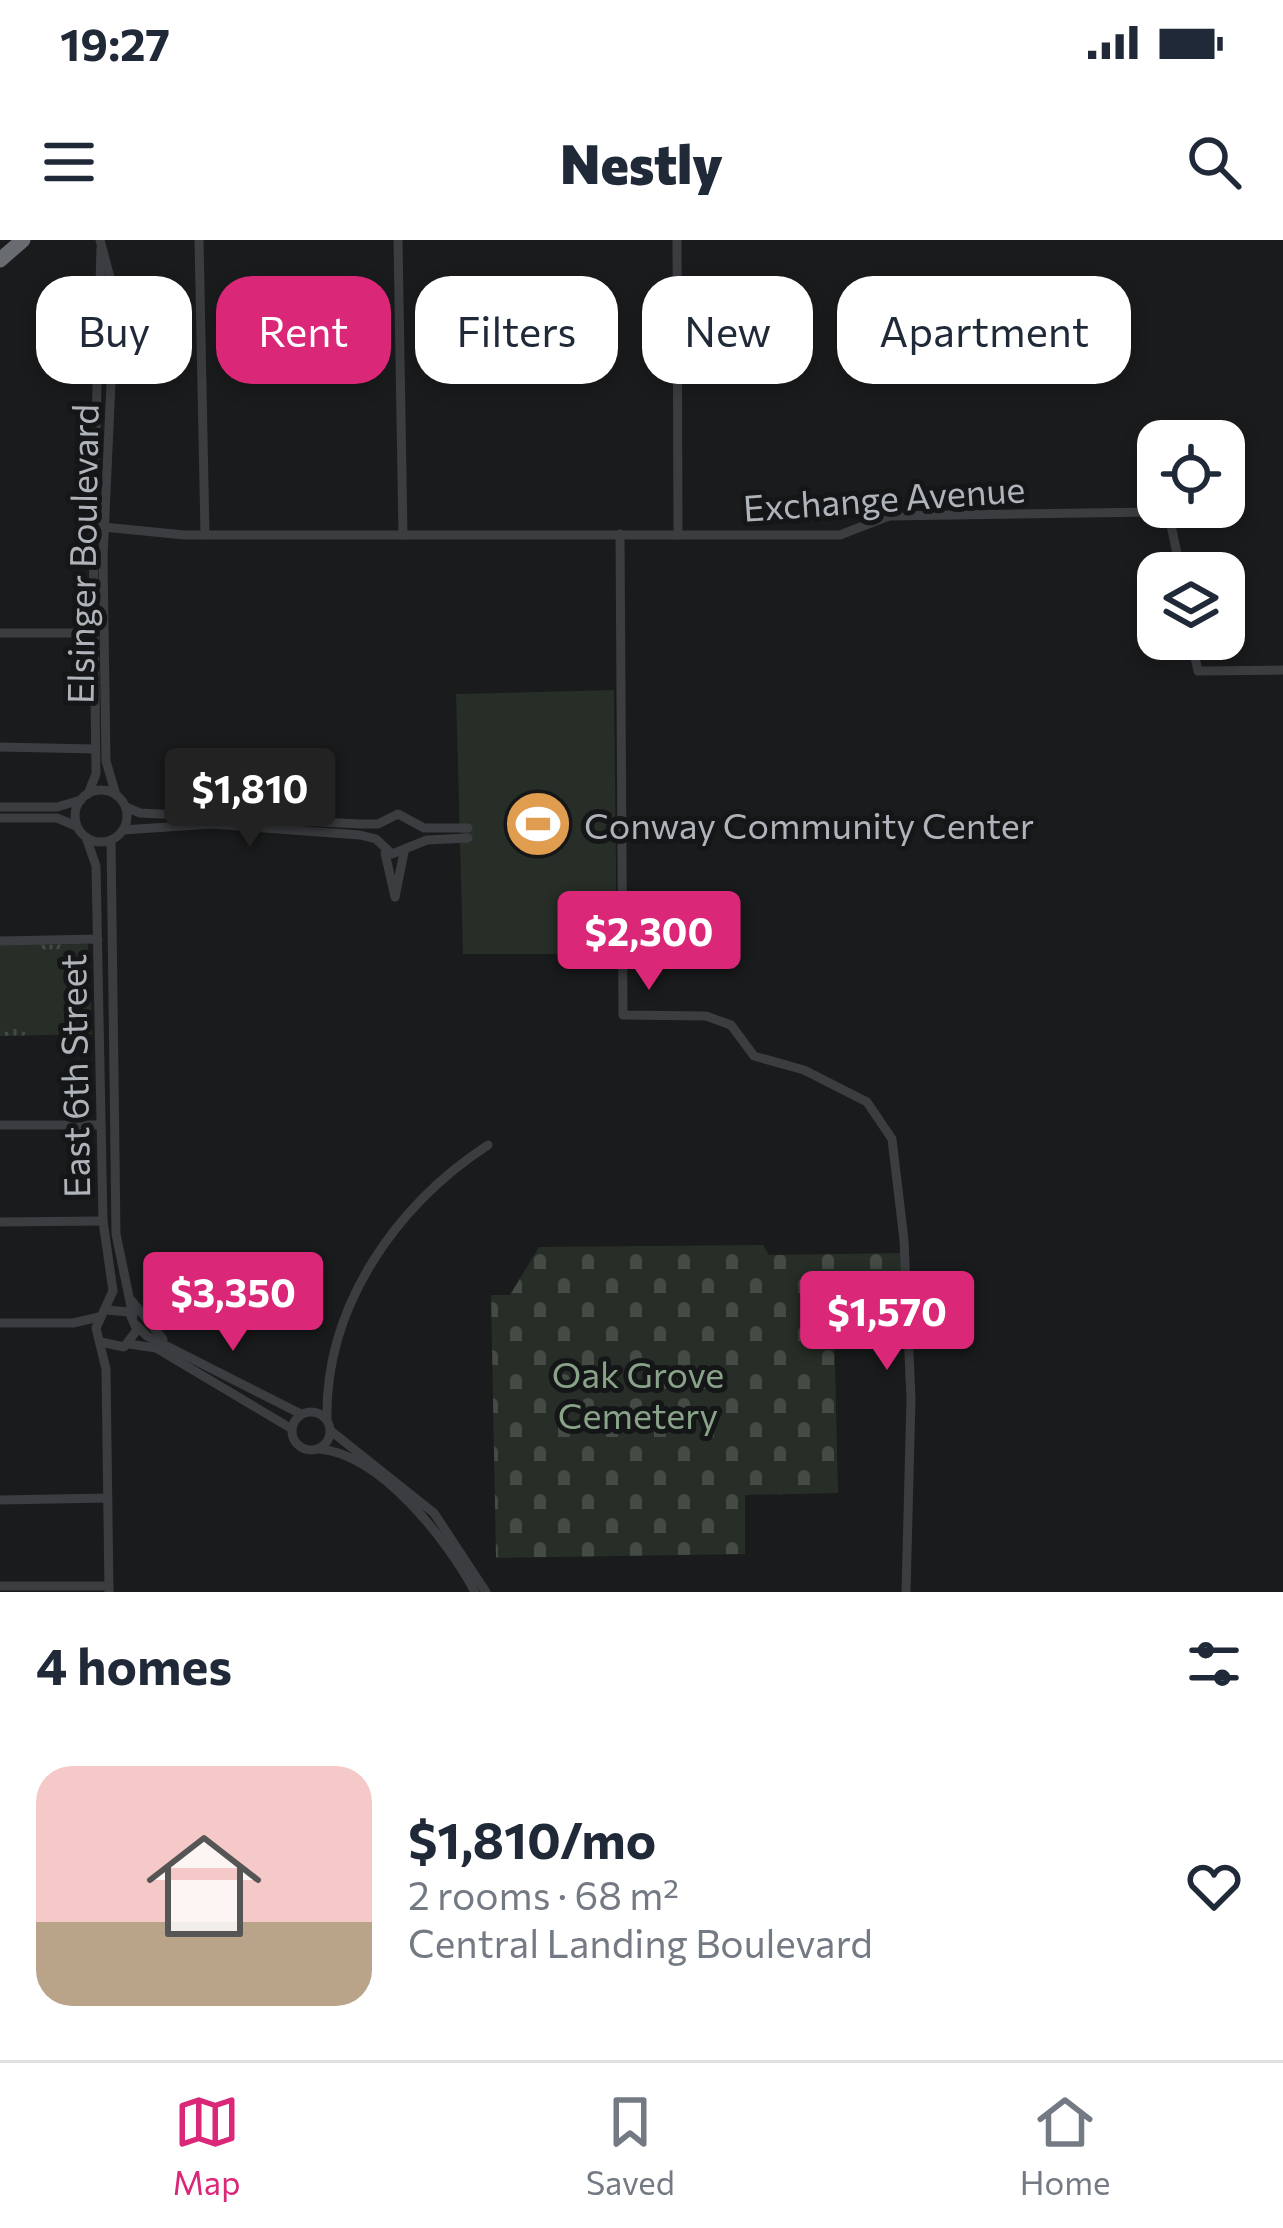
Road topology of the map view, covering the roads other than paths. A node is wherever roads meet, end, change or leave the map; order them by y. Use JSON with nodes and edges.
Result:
{"nodes":[{"id":1,"x":23,"y":240,"type":"edge"},
{"id":2,"x":199,"y":240,"type":"edge"},
{"id":3,"x":398,"y":240,"type":"edge"},
{"id":4,"x":677,"y":240,"type":"edge"},
{"id":5,"x":100,"y":241,"type":"edge"},
{"id":6,"x":0,"y":260,"type":"edge"},
{"id":7,"x":97,"y":395,"type":"junction"},
{"id":8,"x":107,"y":457,"type":"junction"},
{"id":9,"x":99,"y":526,"type":"junction"},
{"id":10,"x":620,"y":534,"type":"junction"},
{"id":11,"x":205,"y":535,"type":"junction"},
{"id":12,"x":403,"y":535,"type":"junction"},
{"id":13,"x":678,"y":535,"type":"junction"},
{"id":14,"x":1177,"y":552,"type":"edge"},
{"id":15,"x":0,"y":633,"type":"edge"},
{"id":16,"x":93,"y":633,"type":"junction"},
{"id":17,"x":1196,"y":660,"type":"edge"},
{"id":18,"x":1283,"y":670,"type":"edge"},
{"id":19,"x":0,"y":747,"type":"edge"},
{"id":20,"x":95,"y":748,"type":"junction"},
{"id":21,"x":116,"y":795,"type":"junction"},
{"id":22,"x":85,"y":797,"type":"junction"},
{"id":23,"x":0,"y":807,"type":"edge"},
{"id":24,"x":126,"y":807,"type":"junction"},
{"id":25,"x":0,"y":818,"type":"edge"},
{"id":26,"x":378,"y":824,"type":"junction"},
{"id":27,"x":413,"y":824,"type":"junction"},
{"id":28,"x":78,"y":827,"type":"junction"},
{"id":29,"x":123,"y":830,"type":"junction"},
{"id":30,"x":86,"y":837,"type":"junction"},
{"id":31,"x":111,"y":840,"type":"junction"},
{"id":32,"x":413,"y":843,"type":"junction"},
{"id":33,"x":379,"y":844,"type":"junction"},
{"id":34,"x":404,"y":852,"type":"junction"},
{"id":35,"x":98,"y":939,"type":"junction"},
{"id":36,"x":0,"y":941,"type":"edge"},
{"id":37,"x":0,"y":1125,"type":"edge"},
{"id":38,"x":101,"y":1125,"type":"junction"},
{"id":39,"x":488,"y":1145,"type":"dead end"},
{"id":40,"x":103,"y":1221,"type":"junction"},
{"id":41,"x":0,"y":1222,"type":"edge"},
{"id":42,"x":124,"y":1280,"type":"junction"},
{"id":43,"x":102,"y":1314,"type":"junction"},
{"id":44,"x":134,"y":1320,"type":"junction"},
{"id":45,"x":0,"y":1323,"type":"edge"},
{"id":46,"x":73,"y":1323,"type":"junction"},
{"id":47,"x":97,"y":1335,"type":"junction"},
{"id":48,"x":167,"y":1343,"type":"junction"},
{"id":49,"x":124,"y":1346,"type":"junction"},
{"id":50,"x":106,"y":1369,"type":"junction"},
{"id":51,"x":325,"y":1390,"type":"junction"},
{"id":52,"x":306,"y":1413,"type":"junction"},
{"id":53,"x":329,"y":1425,"type":"junction"},
{"id":54,"x":292,"y":1429,"type":"junction"},
{"id":55,"x":319,"y":1448,"type":"junction"},
{"id":56,"x":108,"y":1498,"type":"junction"},
{"id":57,"x":0,"y":1500,"type":"edge"},
{"id":58,"x":0,"y":1586,"type":"edge"},
{"id":59,"x":109,"y":1589,"type":"edge"},
{"id":60,"x":482,"y":1591,"type":"edge"},
{"id":61,"x":906,"y":1592,"type":"edge"}],
"edges":[{"from":1,"to":6,"type":"highway"},
{"from":2,"to":11,"type":"street"},
{"from":3,"to":12,"type":"street"},
{"from":4,"to":13,"type":"street"},
{"from":5,"to":7,"type":"street","name":"Elsinger Boulevard"},
{"from":5,"to":8,"type":"street","name":"Elsinger Boulevard"},
{"from":7,"to":8,"type":"street"},
{"from":7,"to":9,"type":"street","name":"Elsinger Boulevard"},
{"from":8,"to":9,"type":"street","name":"Elsinger Boulevard"},
{"from":9,"to":11,"type":"street","name":"Exchange Avenue"},
{"from":9,"to":16,"type":"street","name":"Elsinger Boulevard"},
{"from":9,"to":21,"type":"street","name":"Elsinger Boulevard"},
{"from":10,"to":12,"type":"street","name":"Exchange Avenue"},
{"from":10,"to":13,"type":"street","name":"Exchange Avenue"},
{"from":10,"to":61,"type":"street"},
{"from":11,"to":12,"type":"street","name":"Exchange Avenue"},
{"from":13,"to":14,"type":"street","name":"Exchange Avenue"},
{"from":15,"to":16,"type":"street"},
{"from":16,"to":20,"type":"street","name":"Elsinger Boulevard"},
{"from":17,"to":18,"type":"street"},
{"from":19,"to":20,"type":"street"},
{"from":20,"to":22,"type":"street","name":"Elsinger Boulevard"},
{"from":21,"to":22,"type":"street"},
{"from":21,"to":24,"type":"street"},
{"from":22,"to":23,"type":"street"},
{"from":22,"to":28,"type":"street"},
{"from":24,"to":26,"type":"street"},
{"from":24,"to":29,"type":"street"},
{"from":25,"to":28,"type":"street"},
{"from":26,"to":27,"type":"street"},
{"from":26,"to":33,"type":"street"},
{"from":27,"to":32,"type":"street"},
{"from":27,"to":32,"type":"street"},
{"from":28,"to":30,"type":"street"},
{"from":29,"to":31,"type":"street"},
{"from":29,"to":33,"type":"street"},
{"from":30,"to":31,"type":"street"},
{"from":30,"to":35,"type":"street","name":"East 6th Street"},
{"from":31,"to":42,"type":"street","name":"East 6th Street"},
{"from":32,"to":34,"type":"street"},
{"from":33,"to":34,"type":"street"},
{"from":33,"to":34,"type":"street"},
{"from":35,"to":36,"type":"street"},
{"from":35,"to":38,"type":"street","name":"East 6th Street"},
{"from":37,"to":38,"type":"street"},
{"from":38,"to":40,"type":"street","name":"East 6th Street"},
{"from":39,"to":51,"type":"street"},
{"from":40,"to":41,"type":"street"},
{"from":40,"to":43,"type":"street","name":"East 6th Street"},
{"from":42,"to":44,"type":"street","name":"East 6th Street"},
{"from":42,"to":48,"type":"street"},
{"from":43,"to":44,"type":"street"},
{"from":43,"to":46,"type":"street"},
{"from":43,"to":47,"type":"street","name":"East 6th Street"},
{"from":44,"to":48,"type":"street"},
{"from":44,"to":49,"type":"street"},
{"from":45,"to":46,"type":"street"},
{"from":46,"to":47,"type":"street"},
{"from":47,"to":49,"type":"street"},
{"from":47,"to":50,"type":"street"},
{"from":48,"to":52,"type":"street"},
{"from":49,"to":50,"type":"street"},
{"from":49,"to":54,"type":"street"},
{"from":50,"to":56,"type":"street"},
{"from":51,"to":52,"type":"street"},
{"from":51,"to":53,"type":"street"},
{"from":52,"to":53,"type":"street"},
{"from":52,"to":54,"type":"street"},
{"from":53,"to":55,"type":"street"},
{"from":53,"to":60,"type":"street"},
{"from":54,"to":55,"type":"street"},
{"from":55,"to":60,"type":"street"},
{"from":56,"to":57,"type":"street"},
{"from":56,"to":59,"type":"street"},
{"from":58,"to":59,"type":"street"}]}
